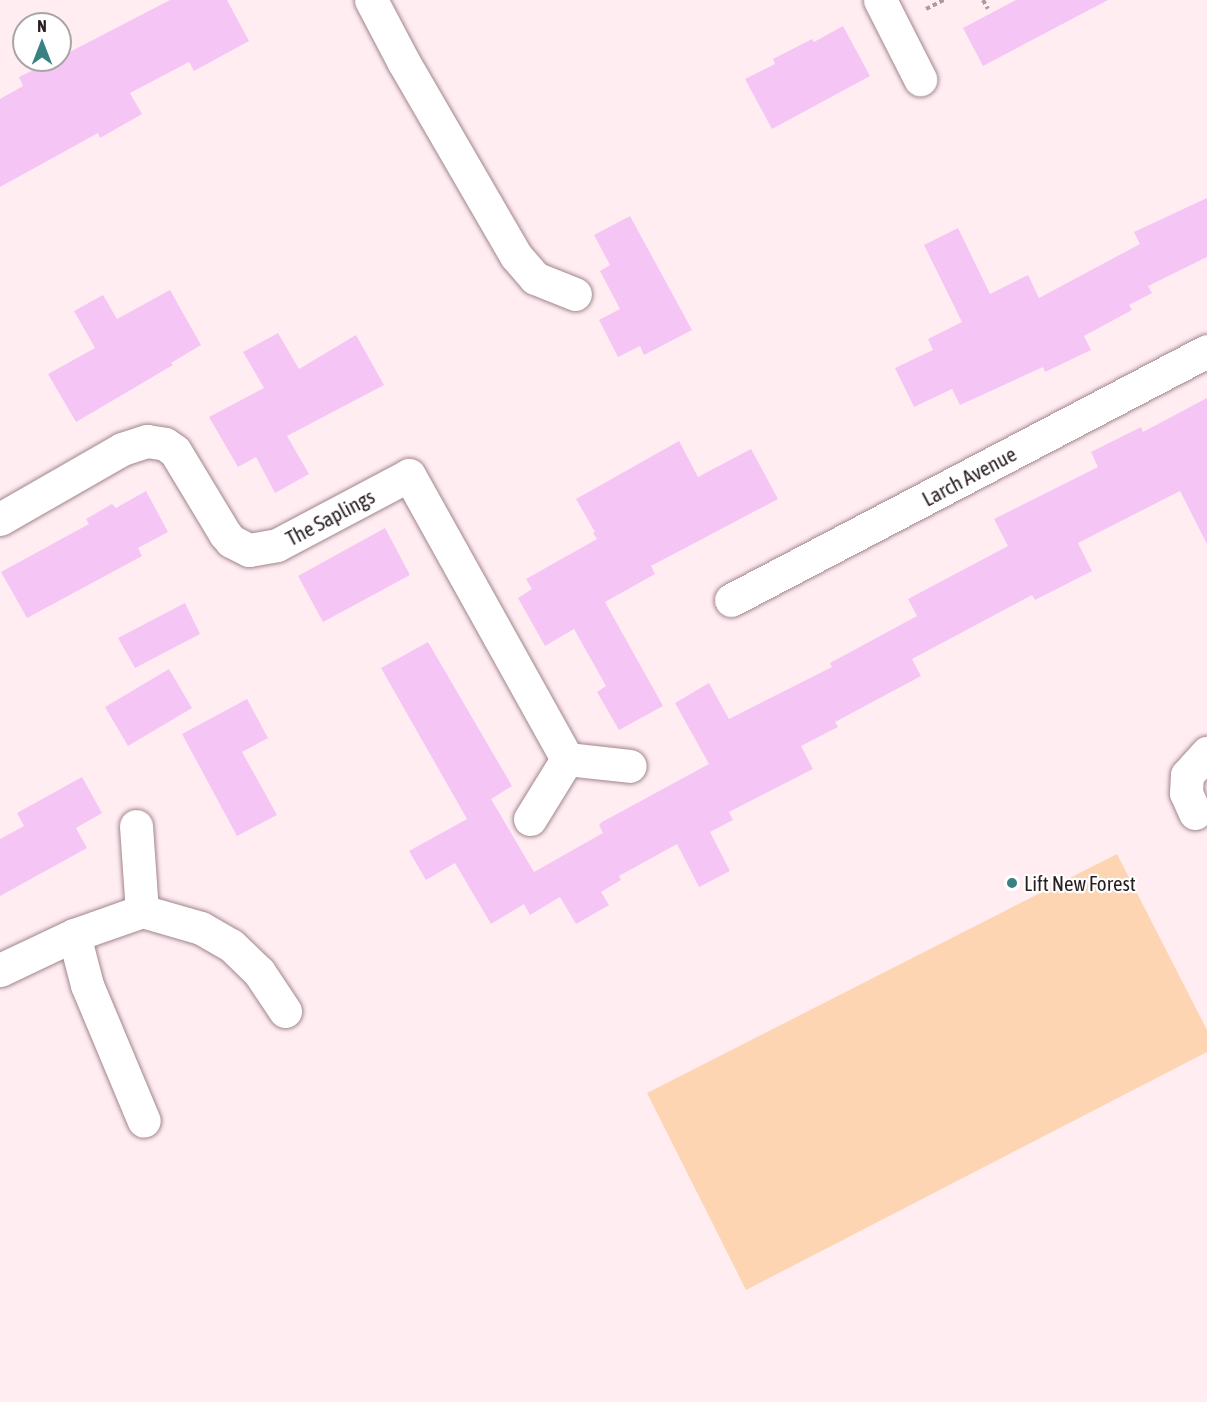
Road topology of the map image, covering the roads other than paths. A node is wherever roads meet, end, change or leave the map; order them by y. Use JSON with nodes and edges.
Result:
{"nodes":[{"id":1,"x":371,"y":0,"type":"edge"},
{"id":2,"x":880,"y":0,"type":"edge"},
{"id":3,"x":920,"y":79,"type":"dead end"},
{"id":4,"x":575,"y":294,"type":"dead end"},
{"id":5,"x":1207,"y":351,"type":"edge"},
{"id":6,"x":0,"y":519,"type":"edge"},
{"id":7,"x":731,"y":600,"type":"dead end"},
{"id":8,"x":1207,"y":753,"type":"edge"},
{"id":9,"x":567,"y":759,"type":"junction"},
{"id":10,"x":630,"y":766,"type":"dead end"},
{"id":11,"x":1195,"y":813,"type":"dead end"},
{"id":12,"x":530,"y":819,"type":"dead end"},
{"id":13,"x":136,"y":825,"type":"dead end"},
{"id":14,"x":142,"y":911,"type":"junction"},
{"id":15,"x":74,"y":935,"type":"junction"},
{"id":16,"x":0,"y":970,"type":"edge"},
{"id":17,"x":285,"y":1011,"type":"dead end"},
{"id":18,"x":144,"y":1121,"type":"dead end"}],
"edges":[{"from":1,"to":4,"type":"street"},
{"from":2,"to":3,"type":"street"},
{"from":5,"to":7,"type":"street","name":"Larch Avenue"},
{"from":6,"to":9,"type":"street","name":"The Saplings"},
{"from":8,"to":11,"type":"street"},
{"from":9,"to":10,"type":"street"},
{"from":9,"to":12,"type":"street"},
{"from":13,"to":14,"type":"street"},
{"from":14,"to":15,"type":"street"},
{"from":14,"to":17,"type":"street"},
{"from":15,"to":16,"type":"street"},
{"from":15,"to":18,"type":"street"}]}
